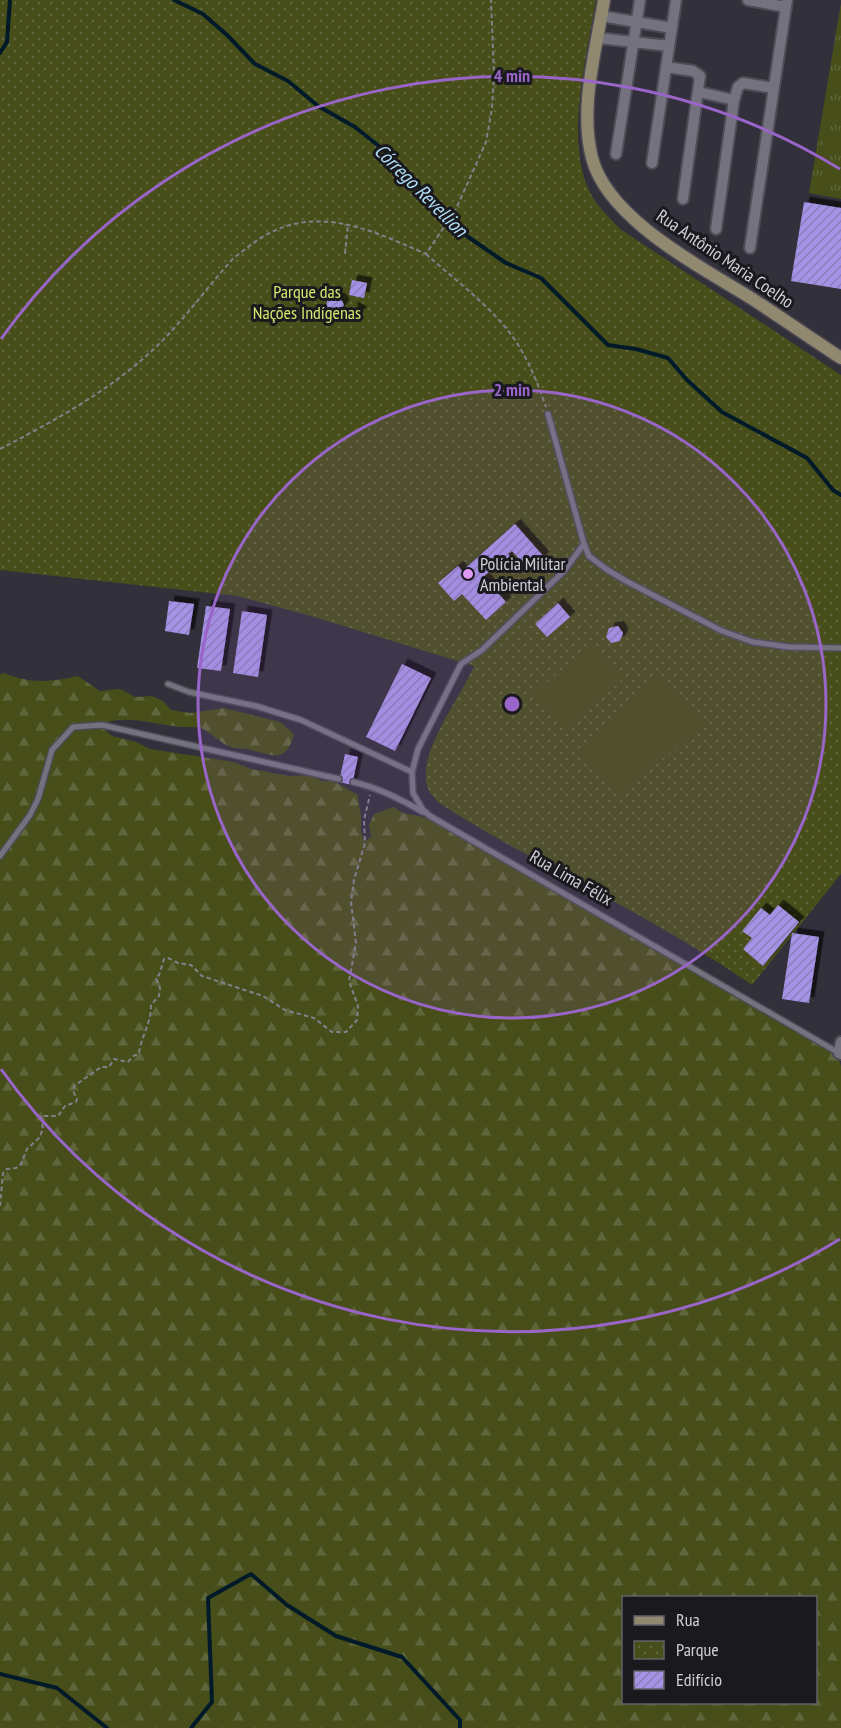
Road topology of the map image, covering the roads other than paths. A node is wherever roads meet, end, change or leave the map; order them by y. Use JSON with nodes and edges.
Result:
{"nodes":[{"id":1,"x":604,"y":0,"type":"edge"},
{"id":2,"x":640,"y":0,"type":"edge"},
{"id":3,"x":676,"y":0,"type":"edge"},
{"id":4,"x":750,"y":0,"type":"edge"},
{"id":5,"x":787,"y":4,"type":"edge"},
{"id":6,"x":601,"y":16,"type":"junction"},
{"id":7,"x":637,"y":22,"type":"junction"},
{"id":8,"x":672,"y":28,"type":"junction"},
{"id":9,"x":598,"y":38,"type":"junction"},
{"id":10,"x":633,"y":42,"type":"junction"},
{"id":11,"x":669,"y":46,"type":"junction"},
{"id":12,"x":666,"y":67,"type":"junction"},
{"id":13,"x":774,"y":88,"type":"junction"},
{"id":14,"x":699,"y":92,"type":"junction"},
{"id":15,"x":734,"y":100,"type":"junction"},
{"id":16,"x":616,"y":154,"type":"dead end"},
{"id":17,"x":652,"y":163,"type":"dead end"},
{"id":18,"x":683,"y":199,"type":"dead end"},
{"id":19,"x":716,"y":230,"type":"dead end"},
{"id":20,"x":750,"y":248,"type":"dead end"},
{"id":21,"x":841,"y":358,"type":"edge"},
{"id":22,"x":548,"y":414,"type":"road end"},
{"id":23,"x":584,"y":544,"type":"junction"},
{"id":24,"x":841,"y":648,"type":"edge"},
{"id":25,"x":168,"y":684,"type":"dead end"},
{"id":26,"x":412,"y":772,"type":"junction"},
{"id":27,"x":339,"y":779,"type":"dead end"},
{"id":28,"x":353,"y":782,"type":"dead end"},
{"id":29,"x":430,"y":816,"type":"junction"},
{"id":30,"x":0,"y":856,"type":"edge"},
{"id":31,"x":840,"y":1050,"type":"edge"}],
"edges":[{"from":1,"to":6,"type":"street","name":"Rua Antônio Maria Coelho"},
{"from":2,"to":7,"type":"street"},
{"from":3,"to":8,"type":"street"},
{"from":4,"to":5,"type":"street"},
{"from":5,"to":13,"type":"street"},
{"from":6,"to":7,"type":"street"},
{"from":6,"to":9,"type":"street","name":"Rua Antônio Maria Coelho"},
{"from":7,"to":8,"type":"street"},
{"from":7,"to":10,"type":"street"},
{"from":8,"to":11,"type":"street"},
{"from":9,"to":10,"type":"street"},
{"from":9,"to":21,"type":"street","name":"Rua Antônio Maria Coelho"},
{"from":10,"to":11,"type":"street"},
{"from":10,"to":16,"type":"street"},
{"from":11,"to":12,"type":"street"},
{"from":12,"to":14,"type":"street"},
{"from":12,"to":17,"type":"street"},
{"from":13,"to":15,"type":"street"},
{"from":13,"to":20,"type":"street"},
{"from":14,"to":15,"type":"street"},
{"from":14,"to":18,"type":"street"},
{"from":15,"to":19,"type":"street"},
{"from":22,"to":23,"type":"lane"},
{"from":23,"to":24,"type":"lane"},
{"from":23,"to":26,"type":"lane","name":"Rua Lima Félix"},
{"from":25,"to":26,"type":"lane"},
{"from":26,"to":29,"type":"lane","name":"Rua Lima Félix"},
{"from":27,"to":30,"type":"lane"},
{"from":28,"to":29,"type":"lane"},
{"from":29,"to":31,"type":"lane","name":"Rua Lima Félix"}]}
